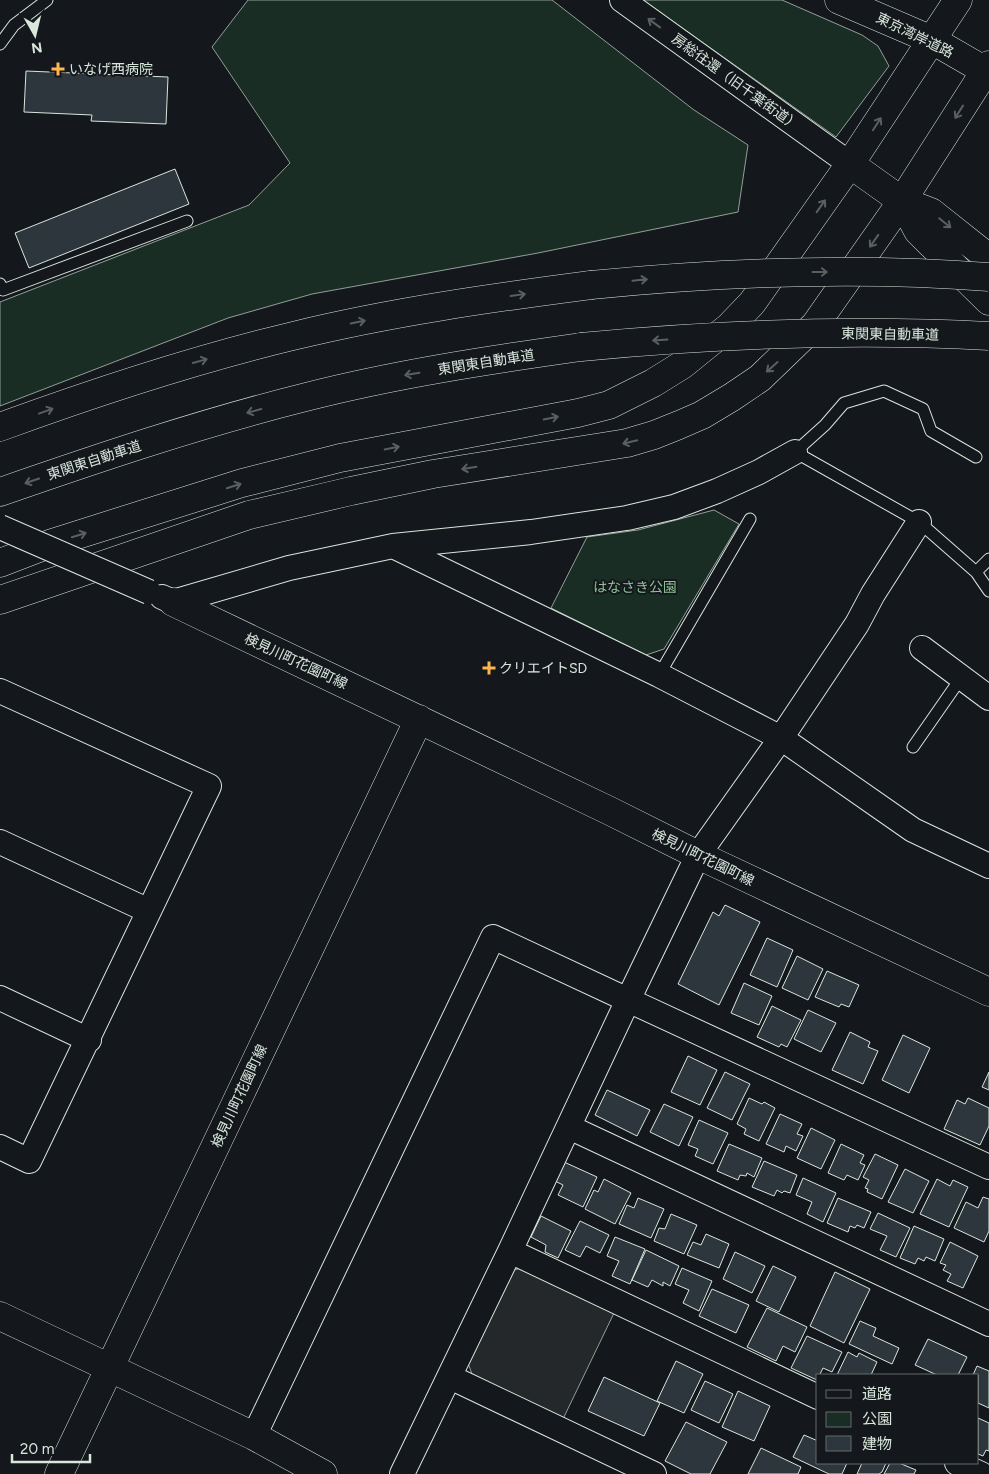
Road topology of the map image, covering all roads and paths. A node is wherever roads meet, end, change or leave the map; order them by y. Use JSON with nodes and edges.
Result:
{"nodes":[{"id":1,"x":47,"y":0,"type":"edge"},
{"id":2,"x":622,"y":0,"type":"edge"},
{"id":3,"x":839,"y":0,"type":"edge"},
{"id":4,"x":958,"y":0,"type":"edge"},
{"id":5,"x":932,"y":40,"type":"junction"},
{"id":6,"x":0,"y":44,"type":"edge"},
{"id":7,"x":988,"y":70,"type":"edge"},
{"id":8,"x":850,"y":164,"type":"junction"},
{"id":9,"x":902,"y":201,"type":"junction"},
{"id":10,"x":188,"y":221,"type":"dead end"},
{"id":11,"x":989,"y":258,"type":"edge"},
{"id":12,"x":989,"y":277,"type":"edge"},
{"id":13,"x":0,"y":284,"type":"edge"},
{"id":14,"x":989,"y":301,"type":"edge"},
{"id":15,"x":989,"y":336,"type":"edge"},
{"id":16,"x":0,"y":427,"type":"edge"},
{"id":17,"x":795,"y":452,"type":"junction"},
{"id":18,"x":976,"y":457,"type":"dead end"},
{"id":19,"x":0,"y":492,"type":"edge"},
{"id":20,"x":750,"y":519,"type":"dead end"},
{"id":21,"x":919,"y":522,"type":"junction"},
{"id":22,"x":0,"y":526,"type":"edge"},
{"id":23,"x":393,"y":546,"type":"junction"},
{"id":24,"x":989,"y":559,"type":"edge"},
{"id":25,"x":0,"y":563,"type":"edge"},
{"id":26,"x":976,"y":572,"type":"junction"},
{"id":27,"x":989,"y":590,"type":"edge"},
{"id":28,"x":161,"y":597,"type":"junction"},
{"id":29,"x":0,"y":600,"type":"edge"},
{"id":30,"x":922,"y":648,"type":"dead end"},
{"id":31,"x":659,"y":675,"type":"junction"},
{"id":32,"x":961,"y":678,"type":"junction"},
{"id":33,"x":3,"y":696,"type":"edge"},
{"id":34,"x":989,"y":698,"type":"edge"},
{"id":35,"x":419,"y":719,"type":"junction"},
{"id":36,"x":781,"y":738,"type":"junction"},
{"id":37,"x":913,"y":746,"type":"dead end"},
{"id":38,"x":0,"y":842,"type":"edge"},
{"id":39,"x":698,"y":855,"type":"junction"},
{"id":40,"x":989,"y":866,"type":"edge"},
{"id":41,"x":149,"y":911,"type":"junction"},
{"id":42,"x":989,"y":992,"type":"edge"},
{"id":43,"x":0,"y":998,"type":"edge"},
{"id":44,"x":628,"y":1000,"type":"junction"},
{"id":45,"x":89,"y":1040,"type":"junction"},
{"id":46,"x":569,"y":1127,"type":"junction"},
{"id":47,"x":0,"y":1147,"type":"edge"},
{"id":48,"x":989,"y":1167,"type":"edge"},
{"id":49,"x":510,"y":1251,"type":"junction"},
{"id":50,"x":0,"y":1316,"type":"edge"},
{"id":51,"x":989,"y":1324,"type":"edge"},
{"id":52,"x":110,"y":1368,"type":"junction"},
{"id":53,"x":450,"y":1377,"type":"junction"},
{"id":54,"x":816,"y":1396,"type":"edge"},
{"id":55,"x":254,"y":1436,"type":"junction"},
{"id":56,"x":959,"y":1464,"type":"edge"},
{"id":57,"x":59,"y":1474,"type":"edge"},
{"id":58,"x":324,"y":1474,"type":"edge"},
{"id":59,"x":402,"y":1474,"type":"edge"},
{"id":60,"x":654,"y":1474,"type":"edge"},
{"id":61,"x":981,"y":1474,"type":"edge"}],
"edges":[{"from":1,"to":6,"type":"lane"},
{"from":8,"to":2,"type":"street","name":"房総往還（旧千葉街道）","one_way":true},
{"from":3,"to":5,"type":"main road","name":"東京湾岸道路"},
{"from":4,"to":5,"type":"main road"},
{"from":5,"to":7,"type":"main road","name":"東京湾岸道路"},
{"from":8,"to":5,"type":"main road","one_way":true},
{"from":7,"to":9,"type":"main road","one_way":true},
{"from":8,"to":9,"type":"main road"},
{"from":25,"to":8,"type":"main road","one_way":true},
{"from":9,"to":11,"type":"main road","one_way":true},
{"from":9,"to":14,"type":"main road"},
{"from":9,"to":29,"type":"main road","one_way":true},
{"from":10,"to":13,"type":"lane"},
{"from":16,"to":12,"type":"main road","one_way":true,"bridge":true},
{"from":15,"to":19,"type":"main road","name":"東関東自動車道","one_way":true,"bridge":true},
{"from":17,"to":18,"type":"lane"},
{"from":17,"to":21,"type":"lane"},
{"from":17,"to":23,"type":"street"},
{"from":20,"to":31,"type":"lane"},
{"from":21,"to":26,"type":"lane"},
{"from":21,"to":36,"type":"street"},
{"from":22,"to":28,"type":"street","bridge":true},
{"from":23,"to":28,"type":"street"},
{"from":23,"to":31,"type":"street"},
{"from":24,"to":26,"type":"lane"},
{"from":26,"to":27,"type":"lane"},
{"from":28,"to":35,"type":"main road","name":"検見川町花園町線"},
{"from":30,"to":32,"type":"street"},
{"from":31,"to":36,"type":"street"},
{"from":32,"to":34,"type":"street"},
{"from":32,"to":37,"type":"lane"},
{"from":33,"to":41,"type":"street"},
{"from":35,"to":39,"type":"main road","name":"検見川町花園町線"},
{"from":35,"to":52,"type":"main road","name":"検見川町花園町線"},
{"from":36,"to":39,"type":"street"},
{"from":36,"to":40,"type":"street"},
{"from":38,"to":41,"type":"street"},
{"from":39,"to":42,"type":"main road","name":"検見川町花園町線"},
{"from":39,"to":44,"type":"street"},
{"from":41,"to":45,"type":"street"},
{"from":43,"to":45,"type":"street"},
{"from":44,"to":46,"type":"street"},
{"from":44,"to":48,"type":"street"},
{"from":44,"to":55,"type":"street"},
{"from":45,"to":47,"type":"street"},
{"from":46,"to":49,"type":"street"},
{"from":46,"to":51,"type":"street"},
{"from":49,"to":53,"type":"street"},
{"from":49,"to":54,"type":"street"},
{"from":50,"to":52,"type":"main road"},
{"from":52,"to":55,"type":"main road"},
{"from":52,"to":57,"type":"main road","name":"検見川町花園町線"},
{"from":53,"to":59,"type":"street"},
{"from":53,"to":60,"type":"street"},
{"from":55,"to":58,"type":"main road"},
{"from":56,"to":61,"type":"street"}]}
